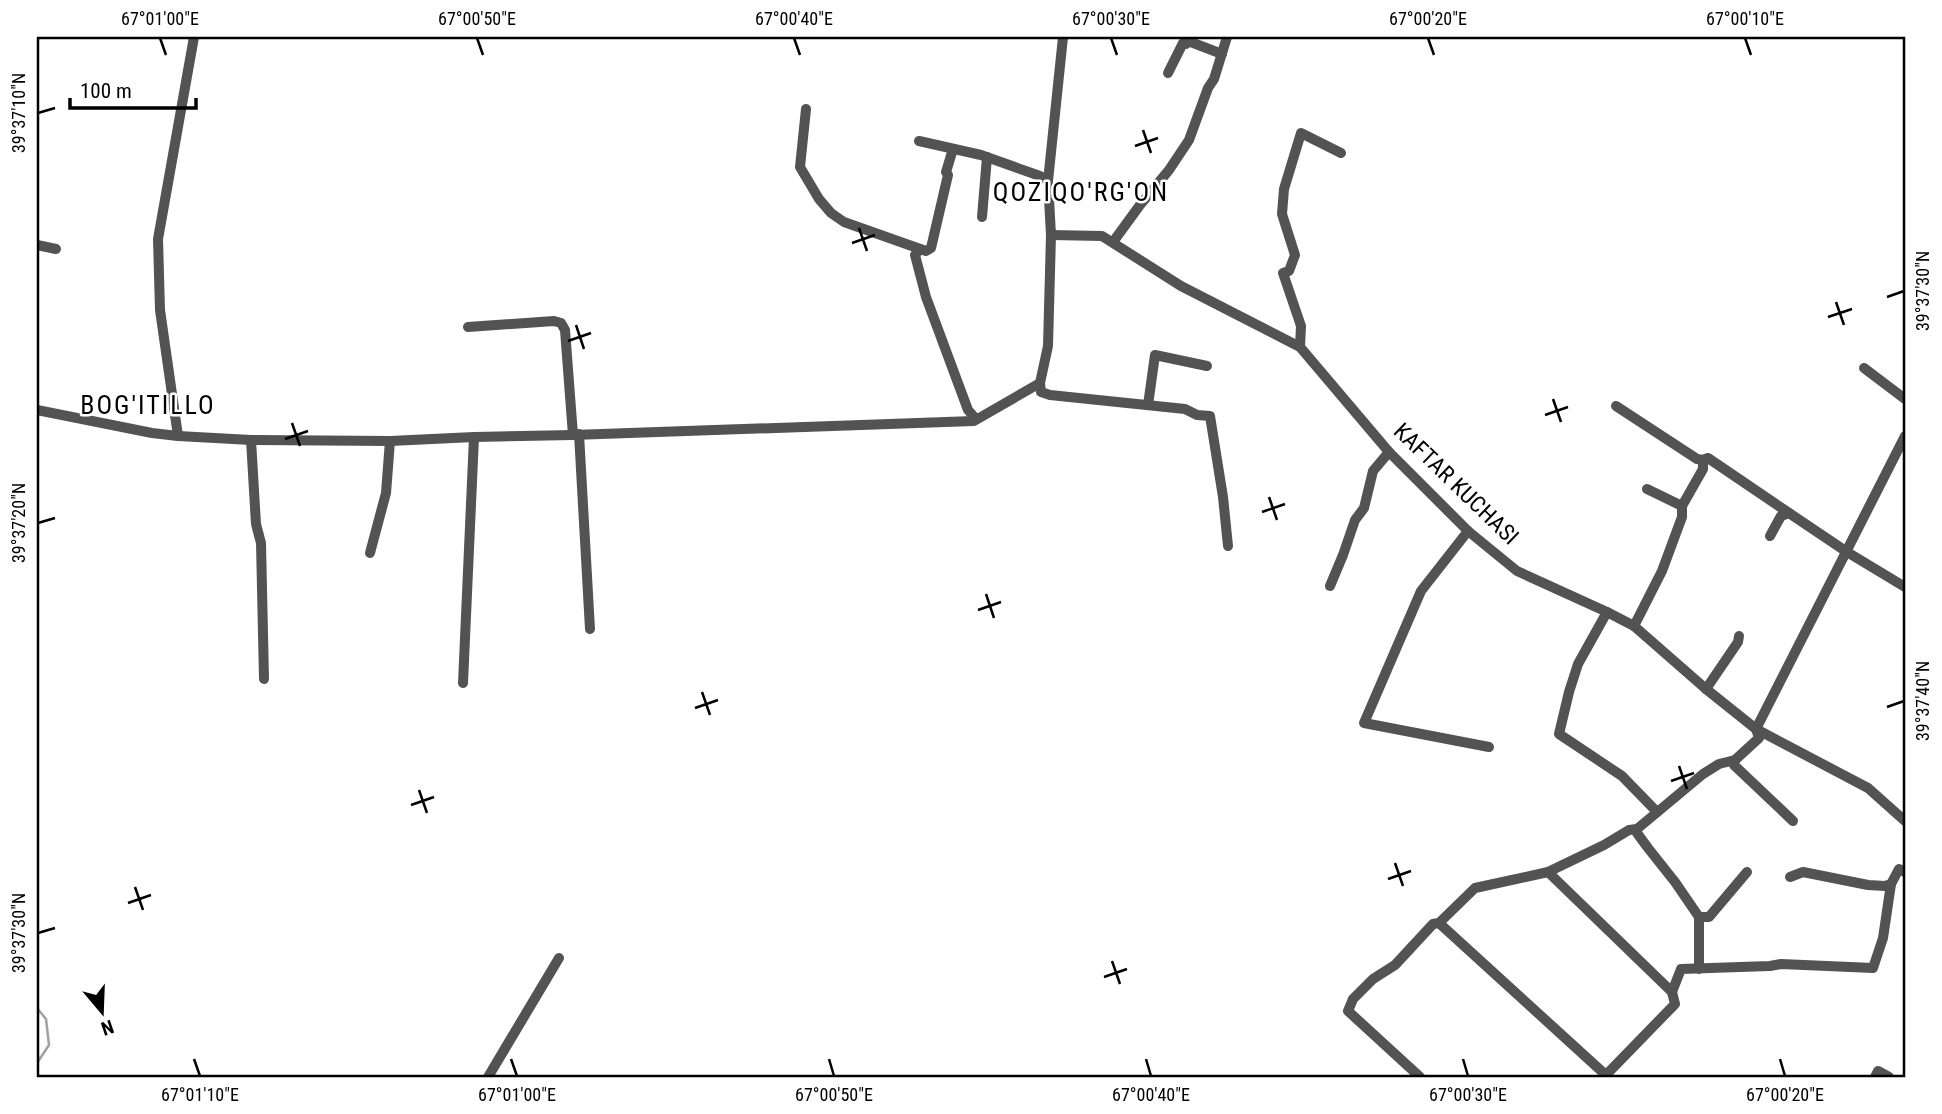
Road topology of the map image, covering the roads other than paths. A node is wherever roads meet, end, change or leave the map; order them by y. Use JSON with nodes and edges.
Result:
{"nodes":[{"id":1,"x":194,"y":37,"type":"edge"},
{"id":2,"x":1063,"y":37,"type":"edge"},
{"id":3,"x":1227,"y":37,"type":"edge"},
{"id":4,"x":1223,"y":54,"type":"junction"},
{"id":5,"x":1168,"y":73,"type":"dead end"},
{"id":6,"x":806,"y":109,"type":"dead end"},
{"id":7,"x":919,"y":141,"type":"dead end"},
{"id":8,"x":953,"y":149,"type":"junction"},
{"id":9,"x":1341,"y":153,"type":"dead end"},
{"id":10,"x":987,"y":157,"type":"junction"},
{"id":11,"x":1048,"y":181,"type":"junction"},
{"id":12,"x":982,"y":217,"type":"dead end"},
{"id":13,"x":1051,"y":235,"type":"junction"},
{"id":14,"x":1113,"y":242,"type":"junction"},
{"id":15,"x":37,"y":245,"type":"edge"},
{"id":16,"x":56,"y":249,"type":"dead end"},
{"id":17,"x":920,"y":249,"type":"junction"},
{"id":18,"x":1279,"y":261,"type":"dead end"},
{"id":19,"x":1283,"y":273,"type":"junction"},
{"id":20,"x":468,"y":327,"type":"dead end"},
{"id":21,"x":1300,"y":347,"type":"junction"},
{"id":22,"x":1207,"y":366,"type":"dead end"},
{"id":23,"x":1864,"y":368,"type":"dead end"},
{"id":24,"x":1040,"y":383,"type":"junction"},
{"id":25,"x":1905,"y":400,"type":"edge"},
{"id":26,"x":1148,"y":405,"type":"junction"},
{"id":27,"x":1616,"y":406,"type":"dead end"},
{"id":28,"x":37,"y":410,"type":"edge"},
{"id":29,"x":976,"y":419,"type":"junction"},
{"id":30,"x":576,"y":435,"type":"junction"},
{"id":31,"x":178,"y":436,"type":"junction"},
{"id":32,"x":474,"y":436,"type":"junction"},
{"id":33,"x":1905,"y":436,"type":"edge"},
{"id":34,"x":251,"y":440,"type":"junction"},
{"id":35,"x":390,"y":442,"type":"junction"},
{"id":36,"x":1390,"y":452,"type":"junction"},
{"id":37,"x":1895,"y":457,"type":"junction"},
{"id":38,"x":1703,"y":460,"type":"junction"},
{"id":39,"x":1905,"y":464,"type":"edge"},
{"id":40,"x":1647,"y":488,"type":"dead end"},
{"id":41,"x":1682,"y":506,"type":"junction"},
{"id":42,"x":1789,"y":513,"type":"junction"},
{"id":43,"x":1468,"y":531,"type":"junction"},
{"id":44,"x":1770,"y":536,"type":"dead end"},
{"id":45,"x":1228,"y":546,"type":"dead end"},
{"id":46,"x":1847,"y":552,"type":"junction"},
{"id":47,"x":370,"y":553,"type":"dead end"},
{"id":48,"x":1330,"y":586,"type":"dead end"},
{"id":49,"x":1905,"y":587,"type":"edge"},
{"id":50,"x":1607,"y":612,"type":"junction"},
{"id":51,"x":1634,"y":626,"type":"junction"},
{"id":52,"x":590,"y":629,"type":"dead end"},
{"id":53,"x":1739,"y":636,"type":"dead end"},
{"id":54,"x":264,"y":679,"type":"dead end"},
{"id":55,"x":463,"y":683,"type":"dead end"},
{"id":56,"x":1706,"y":689,"type":"junction"},
{"id":57,"x":1756,"y":729,"type":"junction"},
{"id":58,"x":1489,"y":747,"type":"dead end"},
{"id":59,"x":1735,"y":760,"type":"junction"},
{"id":60,"x":1657,"y":812,"type":"junction"},
{"id":61,"x":1793,"y":821,"type":"dead end"},
{"id":62,"x":1905,"y":821,"type":"edge"},
{"id":63,"x":1637,"y":830,"type":"junction"},
{"id":64,"x":1548,"y":872,"type":"junction"},
{"id":65,"x":1747,"y":872,"type":"dead end"},
{"id":66,"x":1905,"y":872,"type":"edge"},
{"id":67,"x":1790,"y":877,"type":"dead end"},
{"id":68,"x":1891,"y":884,"type":"junction"},
{"id":69,"x":1699,"y":917,"type":"junction"},
{"id":70,"x":1439,"y":923,"type":"junction"},
{"id":71,"x":559,"y":958,"type":"dead end"},
{"id":72,"x":1699,"y":969,"type":"junction"},
{"id":73,"x":1672,"y":992,"type":"junction"},
{"id":74,"x":488,"y":1077,"type":"edge"},
{"id":75,"x":1420,"y":1077,"type":"edge"},
{"id":76,"x":1607,"y":1077,"type":"edge"},
{"id":77,"x":1875,"y":1077,"type":"edge"},
{"id":78,"x":1889,"y":1077,"type":"edge"}],
"edges":[{"from":1,"to":31,"type":"street"},
{"from":2,"to":11,"type":"street"},
{"from":3,"to":4,"type":"street"},
{"from":4,"to":5,"type":"street"},
{"from":4,"to":14,"type":"street"},
{"from":6,"to":17,"type":"street"},
{"from":7,"to":8,"type":"street"},
{"from":8,"to":10,"type":"street"},
{"from":8,"to":17,"type":"street"},
{"from":9,"to":19,"type":"street"},
{"from":10,"to":11,"type":"street"},
{"from":10,"to":12,"type":"street"},
{"from":11,"to":13,"type":"street"},
{"from":13,"to":14,"type":"street","name":"KAFTAR KUCHASI"},
{"from":13,"to":24,"type":"street"},
{"from":14,"to":21,"type":"street","name":"KAFTAR KUCHASI"},
{"from":15,"to":16,"type":"street"},
{"from":17,"to":29,"type":"street"},
{"from":18,"to":19,"type":"street"},
{"from":19,"to":21,"type":"street"},
{"from":20,"to":30,"type":"street"},
{"from":21,"to":36,"type":"street","name":"KAFTAR KUCHASI"},
{"from":22,"to":26,"type":"street"},
{"from":23,"to":25,"type":"street"},
{"from":24,"to":26,"type":"street"},
{"from":24,"to":29,"type":"street"},
{"from":26,"to":45,"type":"street"},
{"from":27,"to":38,"type":"street"},
{"from":28,"to":31,"type":"street"},
{"from":29,"to":30,"type":"street"},
{"from":30,"to":32,"type":"street"},
{"from":30,"to":52,"type":"street"},
{"from":31,"to":34,"type":"street"},
{"from":32,"to":35,"type":"street"},
{"from":32,"to":55,"type":"street"},
{"from":33,"to":37,"type":"street"},
{"from":34,"to":35,"type":"street"},
{"from":34,"to":54,"type":"street"},
{"from":35,"to":47,"type":"street"},
{"from":36,"to":43,"type":"street","name":"KAFTAR KUCHASI"},
{"from":36,"to":48,"type":"street"},
{"from":37,"to":39,"type":"street"},
{"from":37,"to":46,"type":"street"},
{"from":38,"to":41,"type":"street"},
{"from":38,"to":42,"type":"street"},
{"from":40,"to":41,"type":"street"},
{"from":41,"to":51,"type":"street"},
{"from":42,"to":44,"type":"street"},
{"from":42,"to":46,"type":"street"},
{"from":43,"to":50,"type":"street","name":"KAFTAR KUCHASI"},
{"from":43,"to":58,"type":"street"},
{"from":46,"to":49,"type":"street"},
{"from":46,"to":57,"type":"street"},
{"from":50,"to":51,"type":"street","name":"KAFTAR KUCHASI"},
{"from":50,"to":60,"type":"street"},
{"from":51,"to":56,"type":"street","name":"KAFTAR KUCHASI"},
{"from":53,"to":56,"type":"street"},
{"from":56,"to":57,"type":"street","name":"KAFTAR KUCHASI"},
{"from":57,"to":59,"type":"street"},
{"from":57,"to":62,"type":"street","name":"KAFTAR KUCHASI"},
{"from":59,"to":60,"type":"street"},
{"from":59,"to":61,"type":"street"},
{"from":60,"to":63,"type":"street"},
{"from":63,"to":64,"type":"street"},
{"from":63,"to":69,"type":"street"},
{"from":64,"to":70,"type":"street"},
{"from":64,"to":73,"type":"street"},
{"from":65,"to":69,"type":"street"},
{"from":66,"to":68,"type":"street"},
{"from":67,"to":68,"type":"street"},
{"from":68,"to":72,"type":"street"},
{"from":69,"to":72,"type":"street"},
{"from":70,"to":75,"type":"street"},
{"from":70,"to":76,"type":"street"},
{"from":71,"to":74,"type":"street"},
{"from":72,"to":73,"type":"street"},
{"from":73,"to":76,"type":"street"},
{"from":77,"to":78,"type":"street"}]}
